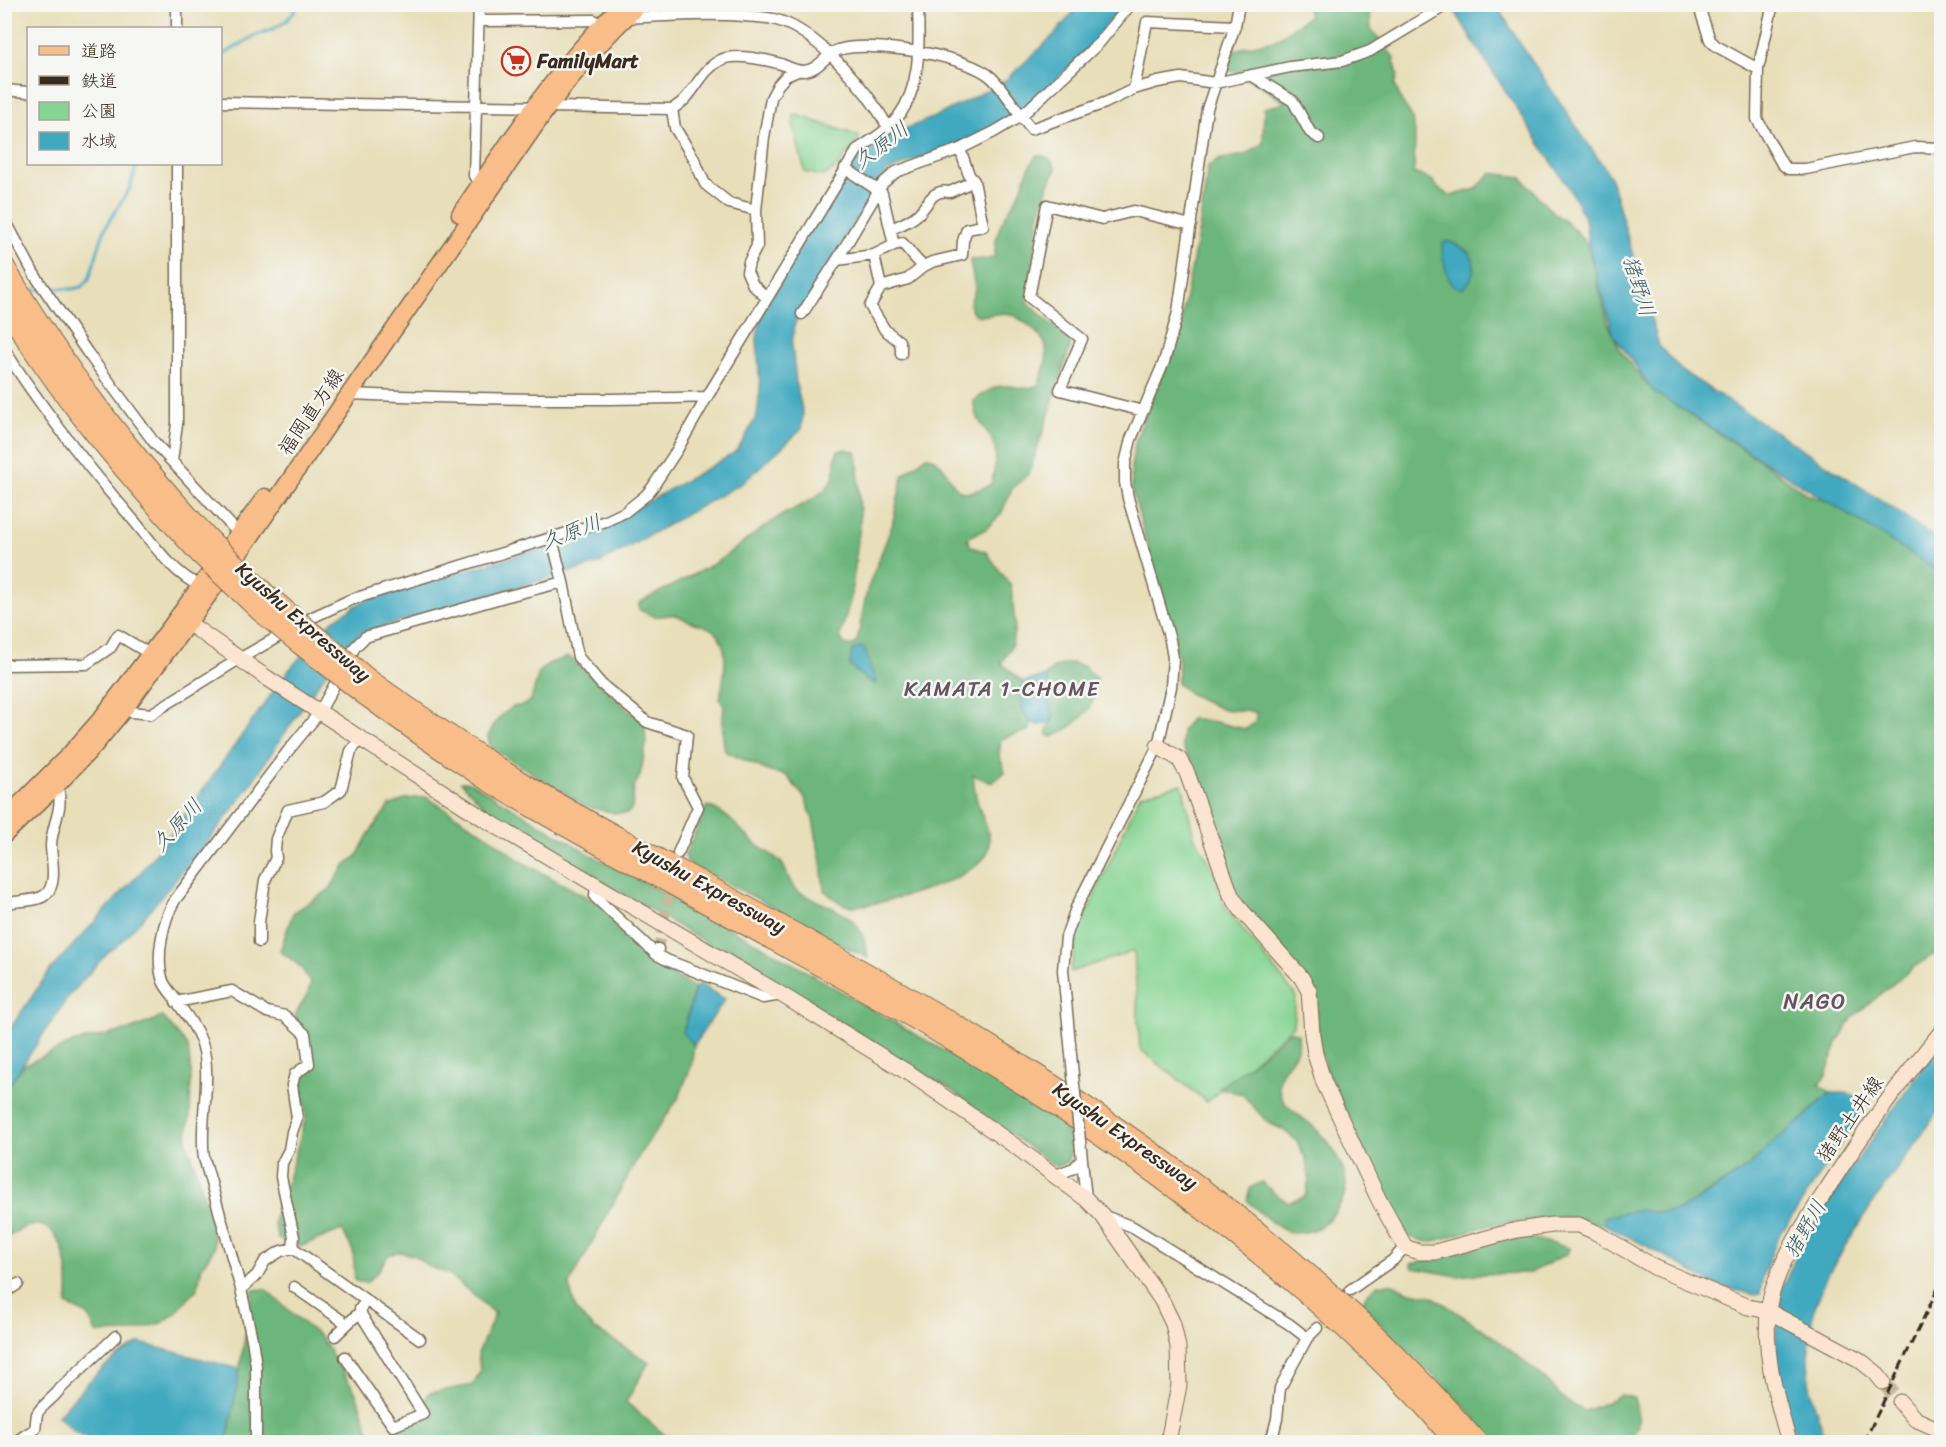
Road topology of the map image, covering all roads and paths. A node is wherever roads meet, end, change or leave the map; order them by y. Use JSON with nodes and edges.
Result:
{"nodes":[{"id":1,"x":177,"y":4,"type":"edge"},
{"id":2,"x":479,"y":4,"type":"edge"},
{"id":3,"x":640,"y":4,"type":"edge"},
{"id":4,"x":918,"y":4,"type":"edge"},
{"id":5,"x":1131,"y":4,"type":"edge"},
{"id":6,"x":1239,"y":4,"type":"edge"},
{"id":7,"x":1698,"y":4,"type":"edge"},
{"id":8,"x":1773,"y":4,"type":"edge"},
{"id":9,"x":1446,"y":6,"type":"edge"},
{"id":10,"x":624,"y":11,"type":"edge"},
{"id":11,"x":478,"y":21,"type":"junction"},
{"id":12,"x":601,"y":26,"type":"junction"},
{"id":13,"x":1235,"y":26,"type":"junction"},
{"id":14,"x":177,"y":27,"type":"edge"},
{"id":15,"x":919,"y":52,"type":"junction"},
{"id":16,"x":831,"y":54,"type":"junction"},
{"id":17,"x":1758,"y":69,"type":"junction"},
{"id":18,"x":798,"y":71,"type":"junction"},
{"id":19,"x":1251,"y":75,"type":"junction"},
{"id":20,"x":1215,"y":83,"type":"junction"},
{"id":21,"x":1134,"y":89,"type":"junction"},
{"id":22,"x":4,"y":90,"type":"edge"},
{"id":23,"x":27,"y":92,"type":"edge"},
{"id":24,"x":222,"y":102,"type":"edge"},
{"id":25,"x":477,"y":106,"type":"junction"},
{"id":26,"x":541,"y":107,"type":"junction"},
{"id":27,"x":672,"y":109,"type":"junction"},
{"id":28,"x":1021,"y":116,"type":"junction"},
{"id":29,"x":888,"y":127,"type":"junction"},
{"id":30,"x":1319,"y":138,"type":"dead end"},
{"id":31,"x":1941,"y":148,"type":"edge"},
{"id":32,"x":960,"y":149,"type":"junction"},
{"id":33,"x":177,"y":165,"type":"edge"},
{"id":34,"x":845,"y":168,"type":"junction"},
{"id":35,"x":974,"y":181,"type":"junction"},
{"id":36,"x":482,"y":182,"type":"junction"},
{"id":37,"x":878,"y":191,"type":"junction"},
{"id":38,"x":756,"y":210,"type":"junction"},
{"id":39,"x":4,"y":218,"type":"edge"},
{"id":40,"x":1191,"y":225,"type":"junction"},
{"id":41,"x":891,"y":229,"type":"junction"},
{"id":42,"x":894,"y":245,"type":"junction"},
{"id":43,"x":874,"y":255,"type":"junction"},
{"id":44,"x":837,"y":260,"type":"junction"},
{"id":45,"x":4,"y":266,"type":"edge"},
{"id":46,"x":924,"y":266,"type":"junction"},
{"id":47,"x":881,"y":287,"type":"junction"},
{"id":48,"x":767,"y":298,"type":"junction"},
{"id":49,"x":4,"y":303,"type":"edge"},
{"id":50,"x":802,"y":314,"type":"dead end"},
{"id":51,"x":4,"y":349,"type":"edge"},
{"id":52,"x":901,"y":354,"type":"dead end"},
{"id":53,"x":349,"y":394,"type":"junction"},
{"id":54,"x":706,"y":397,"type":"junction"},
{"id":55,"x":1143,"y":411,"type":"junction"},
{"id":56,"x":172,"y":461,"type":"junction"},
{"id":57,"x":239,"y":534,"type":"junction"},
{"id":58,"x":552,"y":542,"type":"junction"},
{"id":59,"x":206,"y":548,"type":"junction"},
{"id":60,"x":564,"y":582,"type":"junction"},
{"id":61,"x":200,"y":586,"type":"junction"},
{"id":62,"x":183,"y":620,"type":"junction"},
{"id":63,"x":155,"y":657,"type":"junction"},
{"id":64,"x":239,"y":659,"type":"junction"},
{"id":65,"x":4,"y":665,"type":"edge"},
{"id":66,"x":364,"y":685,"type":"junction"},
{"id":67,"x":125,"y":708,"type":"junction"},
{"id":68,"x":319,"y":713,"type":"junction"},
{"id":69,"x":360,"y":740,"type":"junction"},
{"id":70,"x":1158,"y":746,"type":"junction"},
{"id":71,"x":57,"y":785,"type":"junction"},
{"id":72,"x":4,"y":820,"type":"edge"},
{"id":73,"x":4,"y":835,"type":"edge"},
{"id":74,"x":678,"y":853,"type":"dead end"},
{"id":75,"x":596,"y":884,"type":"junction"},
{"id":76,"x":4,"y":904,"type":"edge"},
{"id":77,"x":259,"y":942,"type":"dead end"},
{"id":78,"x":782,"y":995,"type":"junction"},
{"id":79,"x":176,"y":1002,"type":"junction"},
{"id":80,"x":1941,"y":1031,"type":"edge"},
{"id":81,"x":1082,"y":1154,"type":"junction"},
{"id":82,"x":1053,"y":1176,"type":"junction"},
{"id":83,"x":1086,"y":1199,"type":"junction"},
{"id":84,"x":1102,"y":1215,"type":"junction"},
{"id":85,"x":1405,"y":1247,"type":"junction"},
{"id":86,"x":293,"y":1248,"type":"junction"},
{"id":87,"x":18,"y":1284,"type":"dead end"},
{"id":88,"x":294,"y":1287,"type":"dead end"},
{"id":89,"x":241,"y":1289,"type":"junction"},
{"id":90,"x":1350,"y":1290,"type":"dead end"},
{"id":91,"x":4,"y":1293,"type":"edge"},
{"id":92,"x":366,"y":1301,"type":"junction"},
{"id":93,"x":360,"y":1311,"type":"junction"},
{"id":94,"x":1773,"y":1314,"type":"junction"},
{"id":95,"x":347,"y":1324,"type":"junction"},
{"id":96,"x":1317,"y":1328,"type":"dead end"},
{"id":97,"x":116,"y":1336,"type":"dead end"},
{"id":98,"x":335,"y":1336,"type":"dead end"},
{"id":99,"x":1307,"y":1338,"type":"junction"},
{"id":100,"x":420,"y":1339,"type":"dead end"},
{"id":101,"x":345,"y":1357,"type":"dead end"},
{"id":102,"x":1883,"y":1382,"type":"tunnel mouth"},
{"id":103,"x":1900,"y":1402,"type":"tunnel mouth"},
{"id":104,"x":1941,"y":1431,"type":"edge"},
{"id":105,"x":15,"y":1443,"type":"edge"},
{"id":106,"x":256,"y":1443,"type":"edge"},
{"id":107,"x":1168,"y":1443,"type":"edge"},
{"id":108,"x":1271,"y":1443,"type":"edge"},
{"id":109,"x":1456,"y":1443,"type":"edge"},
{"id":110,"x":1477,"y":1443,"type":"edge"},
{"id":111,"x":1789,"y":1443,"type":"edge"}],
"edges":[{"from":1,"to":14,"type":"street"},
{"from":2,"to":11,"type":"street"},
{"from":3,"to":10,"type":"main road","name":"福岡直方線"},
{"from":4,"to":15,"type":"street"},
{"from":5,"to":28,"type":"street"},
{"from":6,"to":13,"type":"street"},
{"from":7,"to":17,"type":"street"},
{"from":8,"to":17,"type":"street"},
{"from":9,"to":19,"type":"street"},
{"from":10,"to":12,"type":"main road","name":"福岡直方線"},
{"from":10,"to":16,"type":"street"},
{"from":10,"to":26,"type":"main road","name":"福岡直方線"},
{"from":11,"to":12,"type":"street"},
{"from":11,"to":25,"type":"street"},
{"from":12,"to":26,"type":"main road","name":"福岡直方線"},
{"from":13,"to":20,"type":"street"},
{"from":13,"to":21,"type":"street"},
{"from":15,"to":16,"type":"street"},
{"from":15,"to":28,"type":"street"},
{"from":15,"to":29,"type":"street"},
{"from":16,"to":18,"type":"street"},
{"from":16,"to":29,"type":"street"},
{"from":17,"to":31,"type":"street"},
{"from":18,"to":27,"type":"street"},
{"from":18,"to":38,"type":"street"},
{"from":19,"to":20,"type":"street"},
{"from":19,"to":30,"type":"street"},
{"from":20,"to":21,"type":"street"},
{"from":20,"to":40,"type":"street"},
{"from":21,"to":28,"type":"street"},
{"from":22,"to":23,"type":"street"},
{"from":24,"to":25,"type":"street"},
{"from":25,"to":26,"type":"street"},
{"from":25,"to":36,"type":"street"},
{"from":26,"to":27,"type":"street"},
{"from":26,"to":36,"type":"main road","name":"福岡直方線"},
{"from":26,"to":53,"type":"main road","name":"福岡直方線"},
{"from":27,"to":38,"type":"street"},
{"from":28,"to":32,"type":"street"},
{"from":29,"to":34,"type":"street"},
{"from":32,"to":35,"type":"street"},
{"from":32,"to":37,"type":"street"},
{"from":33,"to":56,"type":"street"},
{"from":34,"to":37,"type":"street"},
{"from":34,"to":48,"type":"street"},
{"from":35,"to":41,"type":"street"},
{"from":35,"to":46,"type":"street"},
{"from":36,"to":57,"type":"main road","name":"福岡直方線"},
{"from":37,"to":41,"type":"street"},
{"from":37,"to":44,"type":"street"},
{"from":38,"to":48,"type":"street"},
{"from":39,"to":56,"type":"street"},
{"from":40,"to":55,"type":"street"},
{"from":40,"to":55,"type":"street"},
{"from":41,"to":42,"type":"street"},
{"from":42,"to":43,"type":"street"},
{"from":42,"to":46,"type":"street"},
{"from":43,"to":44,"type":"street"},
{"from":43,"to":47,"type":"street"},
{"from":44,"to":50,"type":"street"},
{"from":45,"to":59,"type":"highway","name":"Kyushu Expressway"},
{"from":46,"to":47,"type":"street"},
{"from":47,"to":52,"type":"street"},
{"from":48,"to":54,"type":"street"},
{"from":49,"to":59,"type":"highway","name":"Kyushu Expressway"},
{"from":51,"to":61,"type":"street"},
{"from":53,"to":54,"type":"street"},
{"from":53,"to":62,"type":"main road","name":"福岡直方線"},
{"from":54,"to":58,"type":"street"},
{"from":55,"to":70,"type":"street"},
{"from":56,"to":57,"type":"street"},
{"from":57,"to":61,"type":"main road","name":"福岡直方線"},
{"from":58,"to":60,"type":"street"},
{"from":58,"to":64,"type":"street"},
{"from":59,"to":66,"type":"highway","name":"Kyushu Expressway","bridge":true},
{"from":60,"to":68,"type":"street"},
{"from":60,"to":74,"type":"street"},
{"from":61,"to":62,"type":"main road","name":"福岡直方線"},
{"from":62,"to":63,"type":"main road","name":"福岡直方線"},
{"from":62,"to":64,"type":"street"},
{"from":63,"to":65,"type":"street"},
{"from":63,"to":67,"type":"main road","name":"福岡直方線"},
{"from":63,"to":72,"type":"main road","name":"福岡直方線"},
{"from":64,"to":67,"type":"street"},
{"from":64,"to":68,"type":"street"},
{"from":66,"to":109,"type":"highway","name":"Kyushu Expressway"},
{"from":66,"to":110,"type":"highway","name":"Kyushu Expressway"},
{"from":67,"to":71,"type":"main road","name":"福岡直方線"},
{"from":68,"to":69,"type":"street"},
{"from":68,"to":79,"type":"street"},
{"from":69,"to":75,"type":"street"},
{"from":69,"to":77,"type":"street"},
{"from":70,"to":81,"type":"street","bridge":true},
{"from":70,"to":85,"type":"street"},
{"from":71,"to":73,"type":"main road","name":"福岡直方線"},
{"from":71,"to":76,"type":"street"},
{"from":75,"to":78,"type":"street"},
{"from":75,"to":78,"type":"street"},
{"from":78,"to":82,"type":"street"},
{"from":79,"to":86,"type":"street"},
{"from":79,"to":89,"type":"street"},
{"from":80,"to":94,"type":"street","name":"猪野土井線"},
{"from":81,"to":82,"type":"street"},
{"from":81,"to":83,"type":"street"},
{"from":82,"to":83,"type":"street"},
{"from":83,"to":84,"type":"street"},
{"from":84,"to":99,"type":"street"},
{"from":84,"to":107,"type":"street"},
{"from":85,"to":90,"type":"street"},
{"from":85,"to":94,"type":"street"},
{"from":86,"to":89,"type":"street"},
{"from":86,"to":92,"type":"street"},
{"from":87,"to":91,"type":"street"},
{"from":88,"to":95,"type":"street"},
{"from":89,"to":106,"type":"street"},
{"from":92,"to":93,"type":"street"},
{"from":92,"to":100,"type":"street"},
{"from":93,"to":95,"type":"street"},
{"from":93,"to":101,"type":"street"},
{"from":94,"to":102,"type":"street"},
{"from":94,"to":111,"type":"street","name":"猪野土井線"},
{"from":95,"to":98,"type":"street"},
{"from":96,"to":99,"type":"street"},
{"from":97,"to":105,"type":"street"},
{"from":99,"to":108,"type":"street"},
{"from":103,"to":104,"type":"street"}]}
